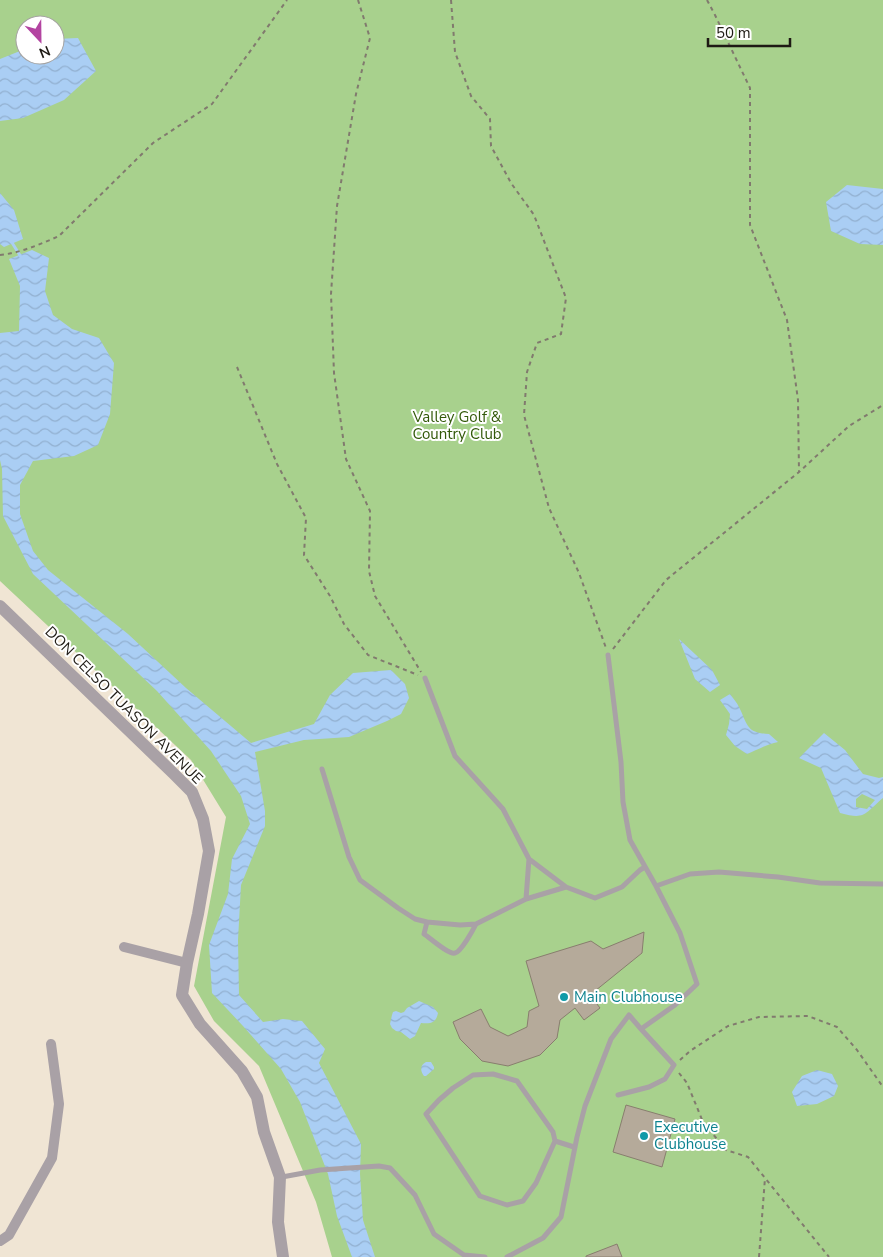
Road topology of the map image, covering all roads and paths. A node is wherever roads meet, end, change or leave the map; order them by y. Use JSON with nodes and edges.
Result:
{"nodes":[{"id":1,"x":287,"y":0,"type":"edge"},
{"id":2,"x":358,"y":0,"type":"edge"},
{"id":3,"x":451,"y":0,"type":"edge"},
{"id":4,"x":707,"y":0,"type":"edge"},
{"id":5,"x":0,"y":255,"type":"edge"},
{"id":6,"x":237,"y":367,"type":"dead end"},
{"id":7,"x":883,"y":405,"type":"edge"},
{"id":8,"x":799,"y":472,"type":"junction"},
{"id":9,"x":0,"y":606,"type":"edge"},
{"id":10,"x":608,"y":655,"type":"junction"},
{"id":11,"x":424,"y":678,"type":"junction"},
{"id":12,"x":322,"y":769,"type":"dead end"},
{"id":13,"x":529,"y":859,"type":"junction"},
{"id":14,"x":645,"y":867,"type":"junction"},
{"id":15,"x":883,"y":884,"type":"edge"},
{"id":16,"x":656,"y":886,"type":"junction"},
{"id":17,"x":566,"y":887,"type":"junction"},
{"id":18,"x":526,"y":898,"type":"junction"},
{"id":19,"x":427,"y":922,"type":"junction"},
{"id":20,"x":476,"y":924,"type":"junction"},
{"id":21,"x":124,"y":947,"type":"dead end"},
{"id":22,"x":187,"y":963,"type":"junction"},
{"id":23,"x":641,"y":1029,"type":"junction"},
{"id":24,"x":51,"y":1044,"type":"dead end"},
{"id":25,"x":674,"y":1065,"type":"junction"},
{"id":26,"x":883,"y":1087,"type":"edge"},
{"id":27,"x":618,"y":1095,"type":"dead end"},
{"id":28,"x":555,"y":1141,"type":"junction"},
{"id":29,"x":574,"y":1148,"type":"junction"},
{"id":30,"x":280,"y":1177,"type":"junction"},
{"id":31,"x":765,"y":1178,"type":"junction"},
{"id":32,"x":0,"y":1241,"type":"edge"},
{"id":33,"x":283,"y":1257,"type":"edge"},
{"id":34,"x":485,"y":1257,"type":"edge"},
{"id":35,"x":507,"y":1257,"type":"edge"},
{"id":36,"x":759,"y":1257,"type":"edge"},
{"id":37,"x":828,"y":1257,"type":"edge"}],
"edges":[{"from":1,"to":5,"type":"path"},
{"from":2,"to":11,"type":"path"},
{"from":3,"to":10,"type":"path"},
{"from":4,"to":8,"type":"path"},
{"from":6,"to":11,"type":"path"},
{"from":7,"to":8,"type":"path"},
{"from":8,"to":10,"type":"path"},
{"from":9,"to":22,"type":"street","name":"DON CELSO TUASON AVENUE"},
{"from":10,"to":14,"type":"lane"},
{"from":11,"to":13,"type":"lane"},
{"from":12,"to":19,"type":"lane"},
{"from":13,"to":17,"type":"lane"},
{"from":13,"to":18,"type":"lane"},
{"from":14,"to":16,"type":"lane"},
{"from":14,"to":17,"type":"lane"},
{"from":15,"to":16,"type":"lane"},
{"from":16,"to":23,"type":"lane"},
{"from":17,"to":18,"type":"lane"},
{"from":18,"to":20,"type":"lane"},
{"from":19,"to":20,"type":"lane"},
{"from":19,"to":20,"type":"lane"},
{"from":21,"to":22,"type":"street"},
{"from":22,"to":30,"type":"street","name":"DON CELSO TUASON AVENUE"},
{"from":23,"to":25,"type":"lane"},
{"from":23,"to":29,"type":"lane"},
{"from":24,"to":32,"type":"street"},
{"from":25,"to":26,"type":"path"},
{"from":25,"to":27,"type":"lane"},
{"from":25,"to":31,"type":"path"},
{"from":28,"to":28,"type":"lane"},
{"from":28,"to":29,"type":"lane"},
{"from":29,"to":35,"type":"lane"},
{"from":30,"to":33,"type":"street","name":"DON CELSO TUASON AVENUE"},
{"from":30,"to":34,"type":"lane"},
{"from":31,"to":36,"type":"path"},
{"from":31,"to":37,"type":"path"}]}
